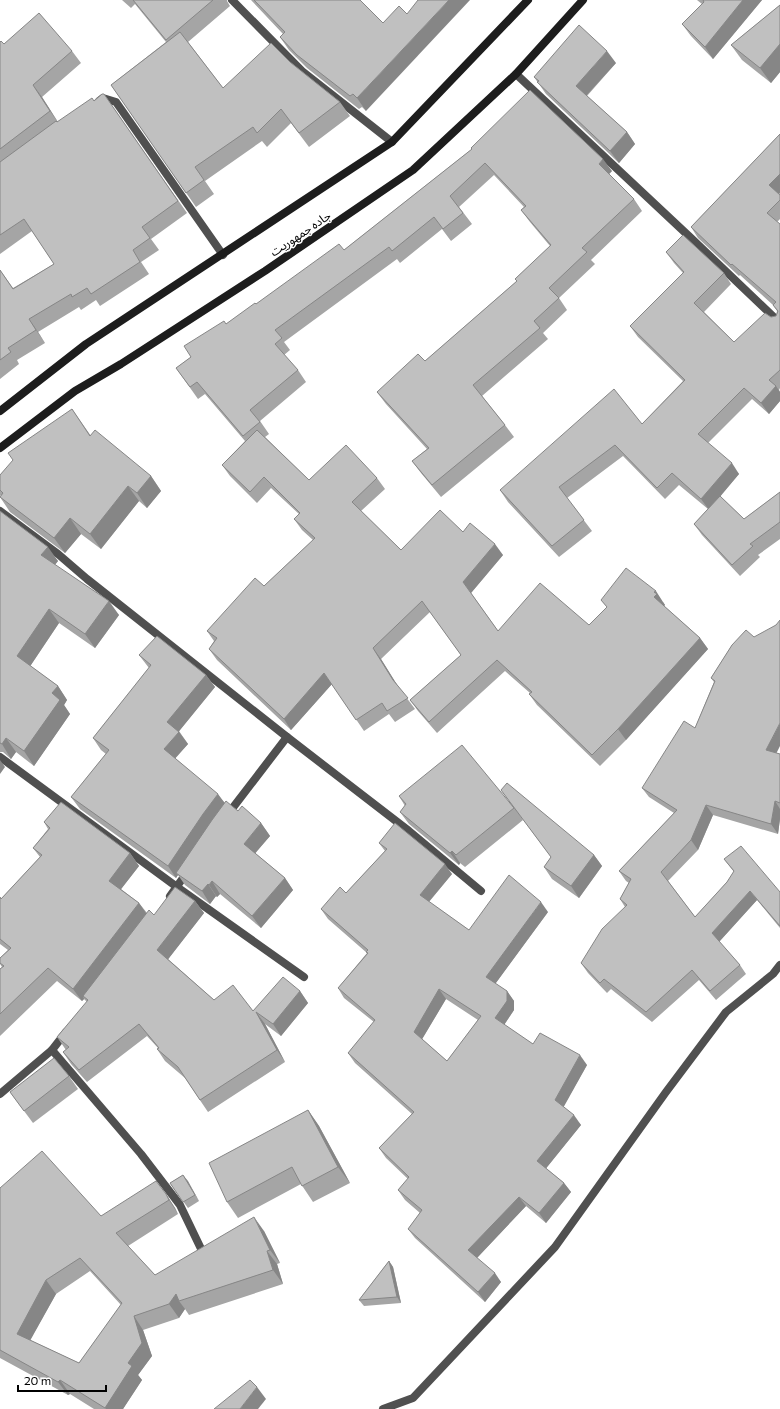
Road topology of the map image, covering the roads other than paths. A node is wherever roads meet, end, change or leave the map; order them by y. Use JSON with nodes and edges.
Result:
{"nodes":[{"id":1,"x":232,"y":0,"type":"edge"},
{"id":2,"x":528,"y":0,"type":"edge"},
{"id":3,"x":584,"y":0,"type":"edge"},
{"id":4,"x":516,"y":74,"type":"junction"},
{"id":5,"x":90,"y":108,"type":"edge"},
{"id":6,"x":392,"y":142,"type":"junction"},
{"id":7,"x":223,"y":255,"type":"junction"},
{"id":8,"x":780,"y":323,"type":"edge"},
{"id":9,"x":0,"y":411,"type":"edge"},
{"id":10,"x":0,"y":448,"type":"edge"},
{"id":11,"x":0,"y":510,"type":"edge"},
{"id":12,"x":287,"y":737,"type":"junction"},
{"id":13,"x":0,"y":757,"type":"edge"},
{"id":14,"x":221,"y":823,"type":"edge"},
{"id":15,"x":195,"y":861,"type":"edge"},
{"id":16,"x":177,"y":887,"type":"junction"},
{"id":17,"x":481,"y":891,"type":"dead end"},
{"id":18,"x":168,"y":900,"type":"edge"},
{"id":19,"x":780,"y":965,"type":"edge"},
{"id":20,"x":304,"y":977,"type":"dead end"},
{"id":21,"x":71,"y":1025,"type":"edge"},
{"id":22,"x":52,"y":1050,"type":"junction"},
{"id":23,"x":0,"y":1094,"type":"edge"},
{"id":24,"x":204,"y":1255,"type":"edge"},
{"id":25,"x":383,"y":1409,"type":"edge"}],
"edges":[{"from":1,"to":6,"type":"street"},
{"from":2,"to":6,"type":"main road","name":"جاده جمهوریت"},
{"from":3,"to":4,"type":"main road","name":"جاده جمهوریت"},
{"from":4,"to":8,"type":"street"},
{"from":4,"to":10,"type":"main road","name":"جاده جمهوریت"},
{"from":5,"to":7,"type":"street"},
{"from":6,"to":7,"type":"main road","name":"جاده جمهوریت"},
{"from":7,"to":9,"type":"main road","name":"جاده جمهوریت"},
{"from":11,"to":12,"type":"street"},
{"from":12,"to":14,"type":"street"},
{"from":12,"to":17,"type":"street"},
{"from":13,"to":16,"type":"street"},
{"from":15,"to":16,"type":"street"},
{"from":16,"to":18,"type":"street"},
{"from":16,"to":20,"type":"street"},
{"from":19,"to":25,"type":"street"},
{"from":21,"to":22,"type":"street"},
{"from":22,"to":23,"type":"street"},
{"from":22,"to":24,"type":"street"}]}
